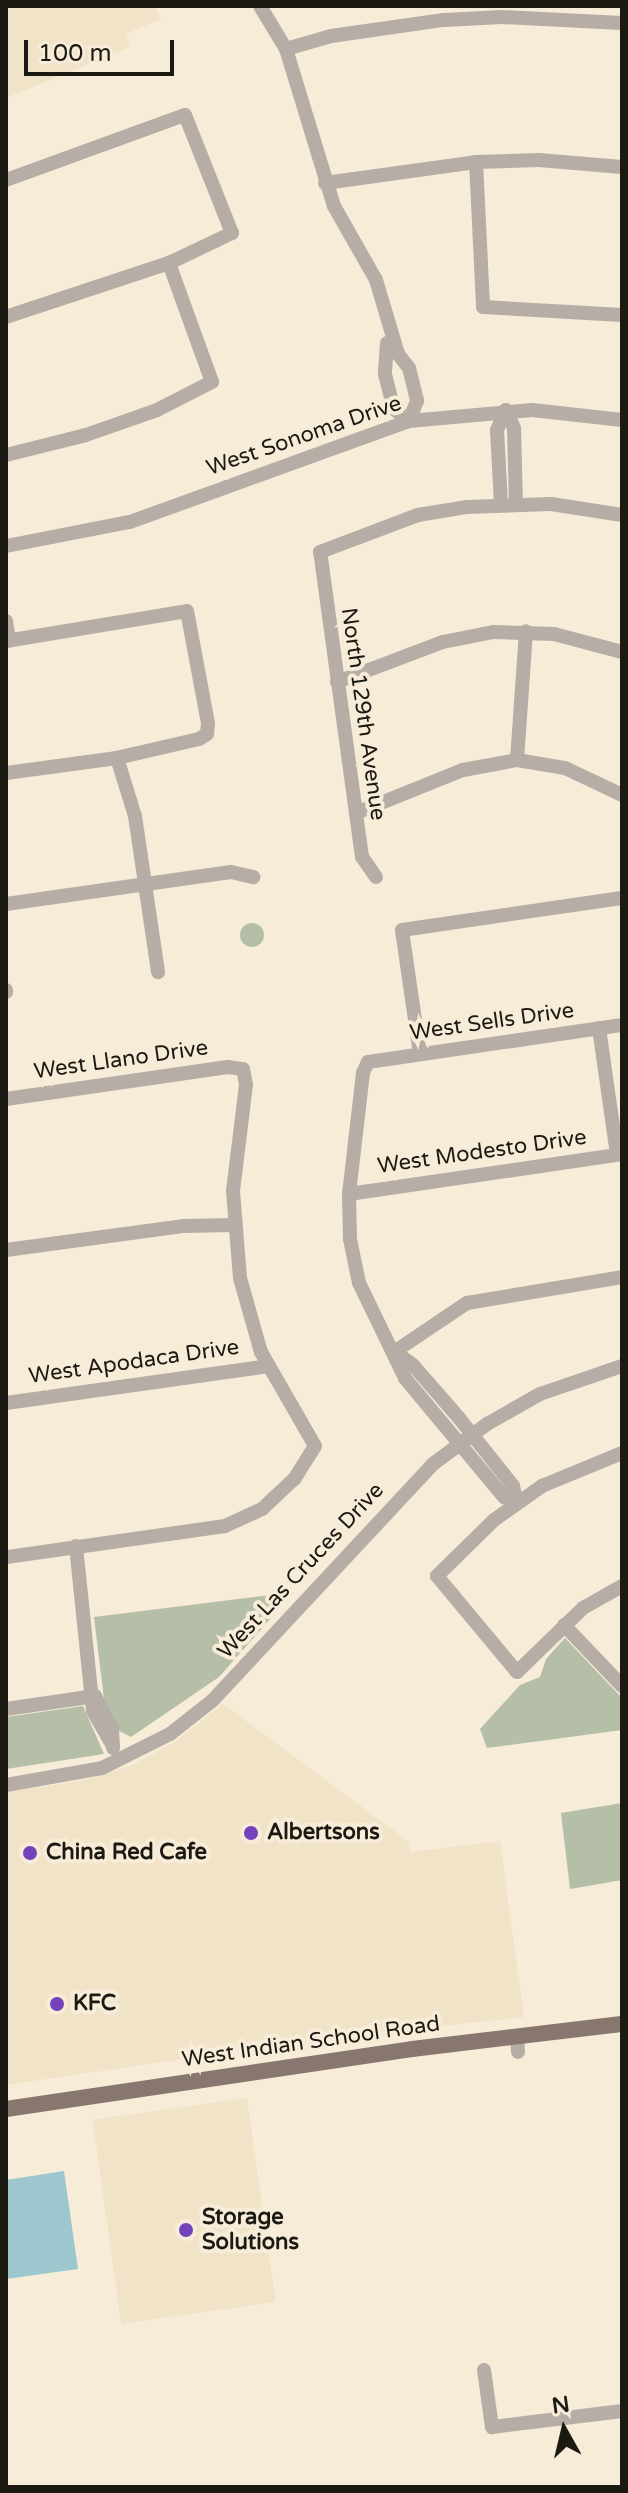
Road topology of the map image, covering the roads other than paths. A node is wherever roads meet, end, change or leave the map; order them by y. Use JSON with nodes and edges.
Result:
{"nodes":[{"id":1,"x":260,"y":6,"type":"edge"},
{"id":2,"x":622,"y":23,"type":"edge"},
{"id":3,"x":286,"y":49,"type":"junction"},
{"id":4,"x":476,"y":162,"type":"junction"},
{"id":5,"x":622,"y":167,"type":"edge"},
{"id":6,"x":6,"y":180,"type":"edge"},
{"id":7,"x":325,"y":183,"type":"junction"},
{"id":8,"x":169,"y":263,"type":"junction"},
{"id":9,"x":622,"y":315,"type":"edge"},
{"id":10,"x":6,"y":317,"type":"edge"},
{"id":11,"x":387,"y":324,"type":"junction"},
{"id":12,"x":506,"y":410,"type":"junction"},
{"id":13,"x":622,"y":420,"type":"edge"},
{"id":14,"x":409,"y":421,"type":"junction"},
{"id":15,"x":6,"y":455,"type":"edge"},
{"id":16,"x":508,"y":504,"type":"junction"},
{"id":17,"x":622,"y":515,"type":"edge"},
{"id":18,"x":6,"y":546,"type":"edge"},
{"id":19,"x":6,"y":621,"type":"edge"},
{"id":20,"x":526,"y":631,"type":"junction"},
{"id":21,"x":7,"y":641,"type":"edge"},
{"id":22,"x":622,"y":652,"type":"edge"},
{"id":23,"x":337,"y":682,"type":"junction"},
{"id":24,"x":117,"y":758,"type":"junction"},
{"id":25,"x":517,"y":760,"type":"junction"},
{"id":26,"x":6,"y":773,"type":"edge"},
{"id":27,"x":622,"y":795,"type":"edge"},
{"id":28,"x":356,"y":813,"type":"junction"},
{"id":29,"x":253,"y":877,"type":"dead end"},
{"id":30,"x":376,"y":877,"type":"dead end"},
{"id":31,"x":145,"y":884,"type":"junction"},
{"id":32,"x":622,"y":898,"type":"edge"},
{"id":33,"x":6,"y":904,"type":"edge"},
{"id":34,"x":158,"y":972,"type":"dead end"},
{"id":35,"x":622,"y":1025,"type":"edge"},
{"id":36,"x":599,"y":1028,"type":"junction"},
{"id":37,"x":420,"y":1054,"type":"junction"},
{"id":38,"x":6,"y":1099,"type":"edge"},
{"id":39,"x":619,"y":1154,"type":"edge"},
{"id":40,"x":349,"y":1194,"type":"junction"},
{"id":41,"x":234,"y":1225,"type":"junction"},
{"id":42,"x":6,"y":1250,"type":"edge"},
{"id":43,"x":622,"y":1277,"type":"edge"},
{"id":44,"x":394,"y":1352,"type":"junction"},
{"id":45,"x":268,"y":1366,"type":"junction"},
{"id":46,"x":622,"y":1366,"type":"edge"},
{"id":47,"x":6,"y":1403,"type":"edge"},
{"id":48,"x":466,"y":1439,"type":"junction"},
{"id":49,"x":622,"y":1453,"type":"edge"},
{"id":50,"x":517,"y":1503,"type":"junction"},
{"id":51,"x":76,"y":1546,"type":"junction"},
{"id":52,"x":6,"y":1557,"type":"edge"},
{"id":53,"x":622,"y":1586,"type":"edge"},
{"id":54,"x":564,"y":1625,"type":"junction"},
{"id":55,"x":622,"y":1686,"type":"edge"},
{"id":56,"x":95,"y":1696,"type":"junction"},
{"id":57,"x":6,"y":1709,"type":"edge"},
{"id":58,"x":119,"y":1762,"type":"junction"},
{"id":59,"x":6,"y":1785,"type":"edge"},
{"id":60,"x":622,"y":2024,"type":"edge"},
{"id":61,"x":6,"y":2109,"type":"edge"},
{"id":62,"x":484,"y":2370,"type":"dead end"},
{"id":63,"x":622,"y":2411,"type":"edge"}],
"edges":[{"from":1,"to":3,"type":"street"},
{"from":2,"to":3,"type":"street"},
{"from":3,"to":7,"type":"street"},
{"from":4,"to":5,"type":"street"},
{"from":4,"to":7,"type":"street"},
{"from":4,"to":9,"type":"street"},
{"from":6,"to":8,"type":"street"},
{"from":7,"to":11,"type":"street"},
{"from":8,"to":10,"type":"street"},
{"from":8,"to":15,"type":"street"},
{"from":11,"to":14,"type":"street"},
{"from":11,"to":14,"type":"street"},
{"from":12,"to":13,"type":"street","name":"West Sonoma Drive"},
{"from":12,"to":14,"type":"street","name":"West Sonoma Drive"},
{"from":12,"to":16,"type":"street"},
{"from":14,"to":18,"type":"street","name":"West Sonoma Drive"},
{"from":16,"to":17,"type":"street"},
{"from":16,"to":23,"type":"street","name":"North 129th Avenue"},
{"from":19,"to":21,"type":"street"},
{"from":20,"to":22,"type":"street"},
{"from":20,"to":23,"type":"street"},
{"from":20,"to":25,"type":"street"},
{"from":21,"to":24,"type":"street"},
{"from":23,"to":28,"type":"street","name":"North 129th Avenue"},
{"from":24,"to":26,"type":"street"},
{"from":24,"to":31,"type":"street"},
{"from":25,"to":27,"type":"street"},
{"from":25,"to":28,"type":"street"},
{"from":28,"to":30,"type":"street","name":"North 129th Avenue"},
{"from":29,"to":31,"type":"street"},
{"from":31,"to":33,"type":"street"},
{"from":31,"to":34,"type":"street"},
{"from":32,"to":37,"type":"street"},
{"from":35,"to":36,"type":"street","name":"West Sells Drive"},
{"from":36,"to":37,"type":"street","name":"West Sells Drive"},
{"from":36,"to":39,"type":"street"},
{"from":37,"to":40,"type":"street","name":"West Sells Drive"},
{"from":38,"to":41,"type":"street","name":"West Llano Drive"},
{"from":39,"to":40,"type":"street","name":"West Modesto Drive"},
{"from":40,"to":44,"type":"street"},
{"from":41,"to":42,"type":"street"},
{"from":41,"to":45,"type":"street"},
{"from":43,"to":44,"type":"street"},
{"from":44,"to":48,"type":"street"},
{"from":45,"to":47,"type":"street","name":"West Apodaca Drive"},
{"from":45,"to":51,"type":"street"},
{"from":46,"to":48,"type":"street","name":"West Las Cruces Drive"},
{"from":48,"to":50,"type":"street"},
{"from":48,"to":58,"type":"street","name":"West Las Cruces Drive"},
{"from":49,"to":50,"type":"street"},
{"from":50,"to":54,"type":"street"},
{"from":51,"to":52,"type":"street"},
{"from":51,"to":56,"type":"street"},
{"from":53,"to":54,"type":"street"},
{"from":54,"to":55,"type":"street"},
{"from":56,"to":57,"type":"street"},
{"from":56,"to":58,"type":"street"},
{"from":58,"to":59,"type":"street","name":"West Las Cruces Drive"},
{"from":60,"to":61,"type":"main road","name":"West Indian School Road"},
{"from":62,"to":63,"type":"street"}]}
